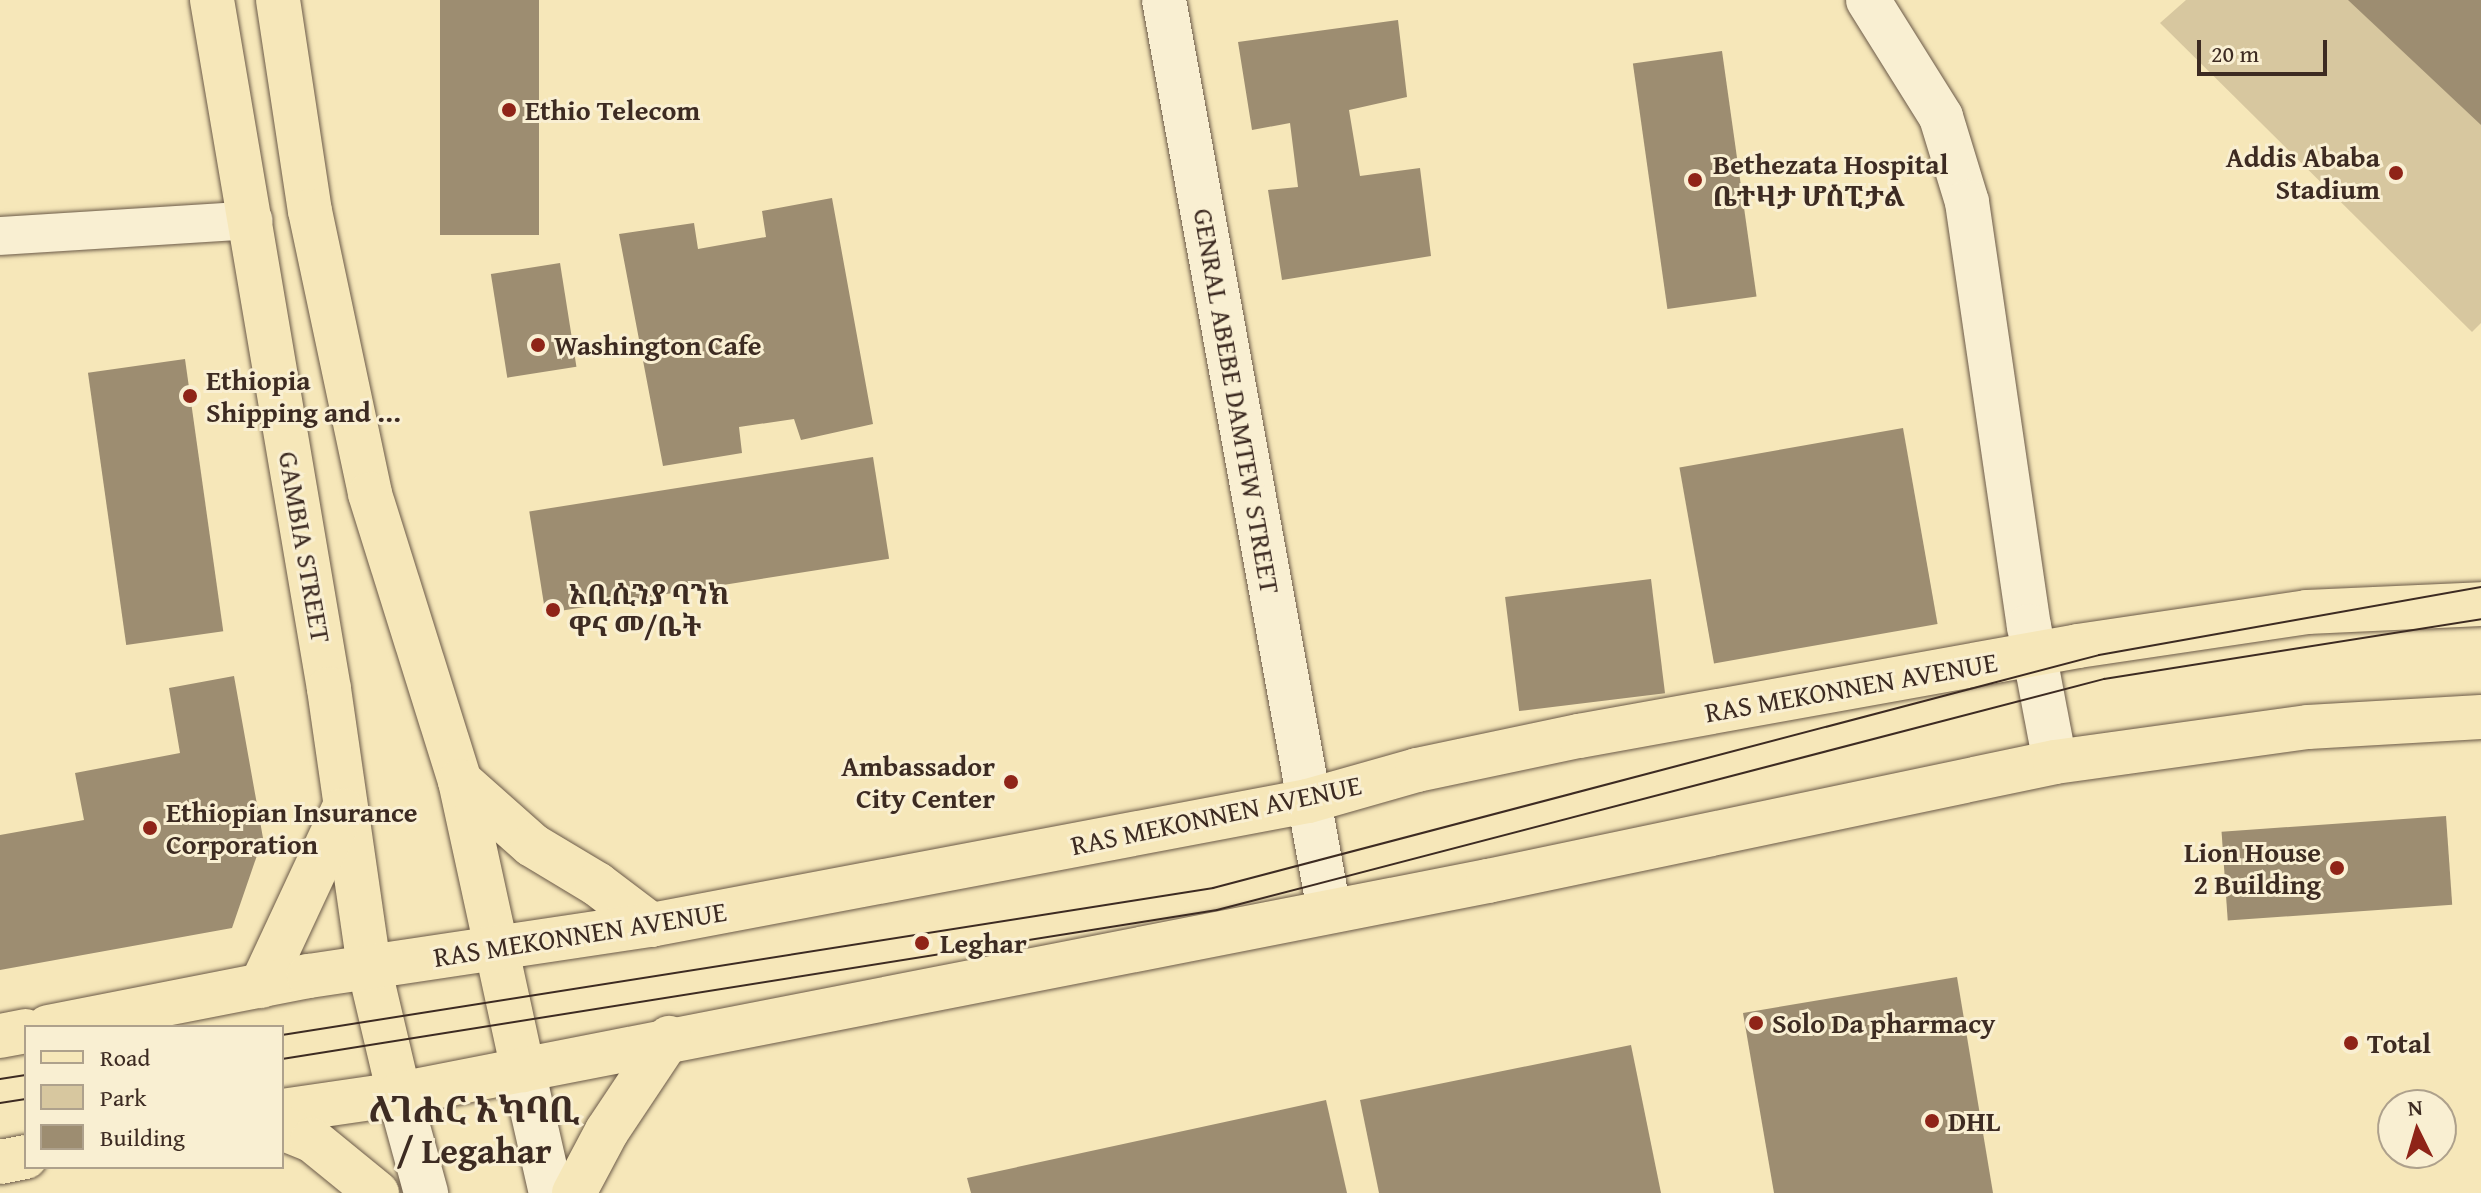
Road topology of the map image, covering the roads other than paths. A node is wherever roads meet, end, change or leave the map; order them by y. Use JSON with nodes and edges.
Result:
{"nodes":[{"id":1,"x":212,"y":0,"type":"edge"},
{"id":2,"x":278,"y":0,"type":"edge"},
{"id":3,"x":1164,"y":0,"type":"edge"},
{"id":4,"x":1868,"y":0,"type":"edge"},
{"id":5,"x":253,"y":220,"type":"junction"},
{"id":6,"x":0,"y":236,"type":"edge"},
{"id":7,"x":2481,"y":604,"type":"edge"},
{"id":8,"x":2035,"y":655,"type":"junction"},
{"id":9,"x":2481,"y":717,"type":"edge"},
{"id":10,"x":2055,"y":762,"type":"junction"},
{"id":11,"x":460,"y":781,"type":"junction"},
{"id":12,"x":1308,"y":801,"type":"junction"},
{"id":13,"x":343,"y":810,"type":"junction"},
{"id":14,"x":1329,"y":911,"type":"junction"},
{"id":15,"x":651,"y":925,"type":"junction"},
{"id":16,"x":495,"y":949,"type":"junction"},
{"id":17,"x":369,"y":967,"type":"junction"},
{"id":18,"x":261,"y":986,"type":"junction"},
{"id":19,"x":58,"y":1025,"type":"edge"},
{"id":20,"x":24,"y":1031,"type":"edge"},
{"id":21,"x":0,"y":1036,"type":"edge"},
{"id":22,"x":669,"y":1038,"type":"junction"},
{"id":23,"x":523,"y":1070,"type":"junction"},
{"id":24,"x":399,"y":1094,"type":"junction"},
{"id":25,"x":284,"y":1111,"type":"edge"},
{"id":26,"x":284,"y":1129,"type":"edge"},
{"id":27,"x":24,"y":1157,"type":"edge"},
{"id":28,"x":0,"y":1162,"type":"edge"},
{"id":29,"x":377,"y":1193,"type":"edge"},
{"id":30,"x":426,"y":1193,"type":"edge"},
{"id":31,"x":551,"y":1193,"type":"edge"},
{"id":32,"x":574,"y":1193,"type":"edge"}],
"edges":[{"from":1,"to":5,"type":"main road","name":"GAMBIA STREET"},
{"from":2,"to":11,"type":"main road"},
{"from":3,"to":12,"type":"main road","name":"GENRAL ABEBE DAMTEW STREET"},
{"from":4,"to":8,"type":"main road"},
{"from":5,"to":6,"type":"street"},
{"from":5,"to":13,"type":"main road","name":"GAMBIA STREET"},
{"from":7,"to":8,"type":"main road","name":"RAS MEKONNEN AVENUE"},
{"from":8,"to":10,"type":"main road"},
{"from":8,"to":12,"type":"main road","name":"RAS MEKONNEN AVENUE"},
{"from":9,"to":10,"type":"main road"},
{"from":10,"to":14,"type":"main road"},
{"from":11,"to":15,"type":"main road"},
{"from":11,"to":16,"type":"main road"},
{"from":12,"to":14,"type":"main road","name":"GENRAL ABEBE DAMTEW STREET"},
{"from":12,"to":15,"type":"main road","name":"RAS MEKONNEN AVENUE"},
{"from":13,"to":17,"type":"main road","name":"GAMBIA STREET"},
{"from":13,"to":18,"type":"main road"},
{"from":14,"to":22,"type":"main road"},
{"from":15,"to":16,"type":"main road","name":"RAS MEKONNEN AVENUE"},
{"from":16,"to":17,"type":"main road","name":"RAS MEKONNEN AVENUE"},
{"from":16,"to":23,"type":"main road"},
{"from":17,"to":18,"type":"main road","name":"RAS MEKONNEN AVENUE"},
{"from":17,"to":24,"type":"main road","name":"GAMBIA STREET"},
{"from":18,"to":19,"type":"main road","name":"RAS MEKONNEN AVENUE"},
{"from":20,"to":21,"type":"main road"},
{"from":22,"to":23,"type":"main road"},
{"from":22,"to":32,"type":"main road"},
{"from":23,"to":24,"type":"main road"},
{"from":23,"to":31,"type":"main road"},
{"from":24,"to":25,"type":"main road"},
{"from":24,"to":30,"type":"main road"},
{"from":26,"to":29,"type":"main road"},
{"from":27,"to":28,"type":"main road"}]}
